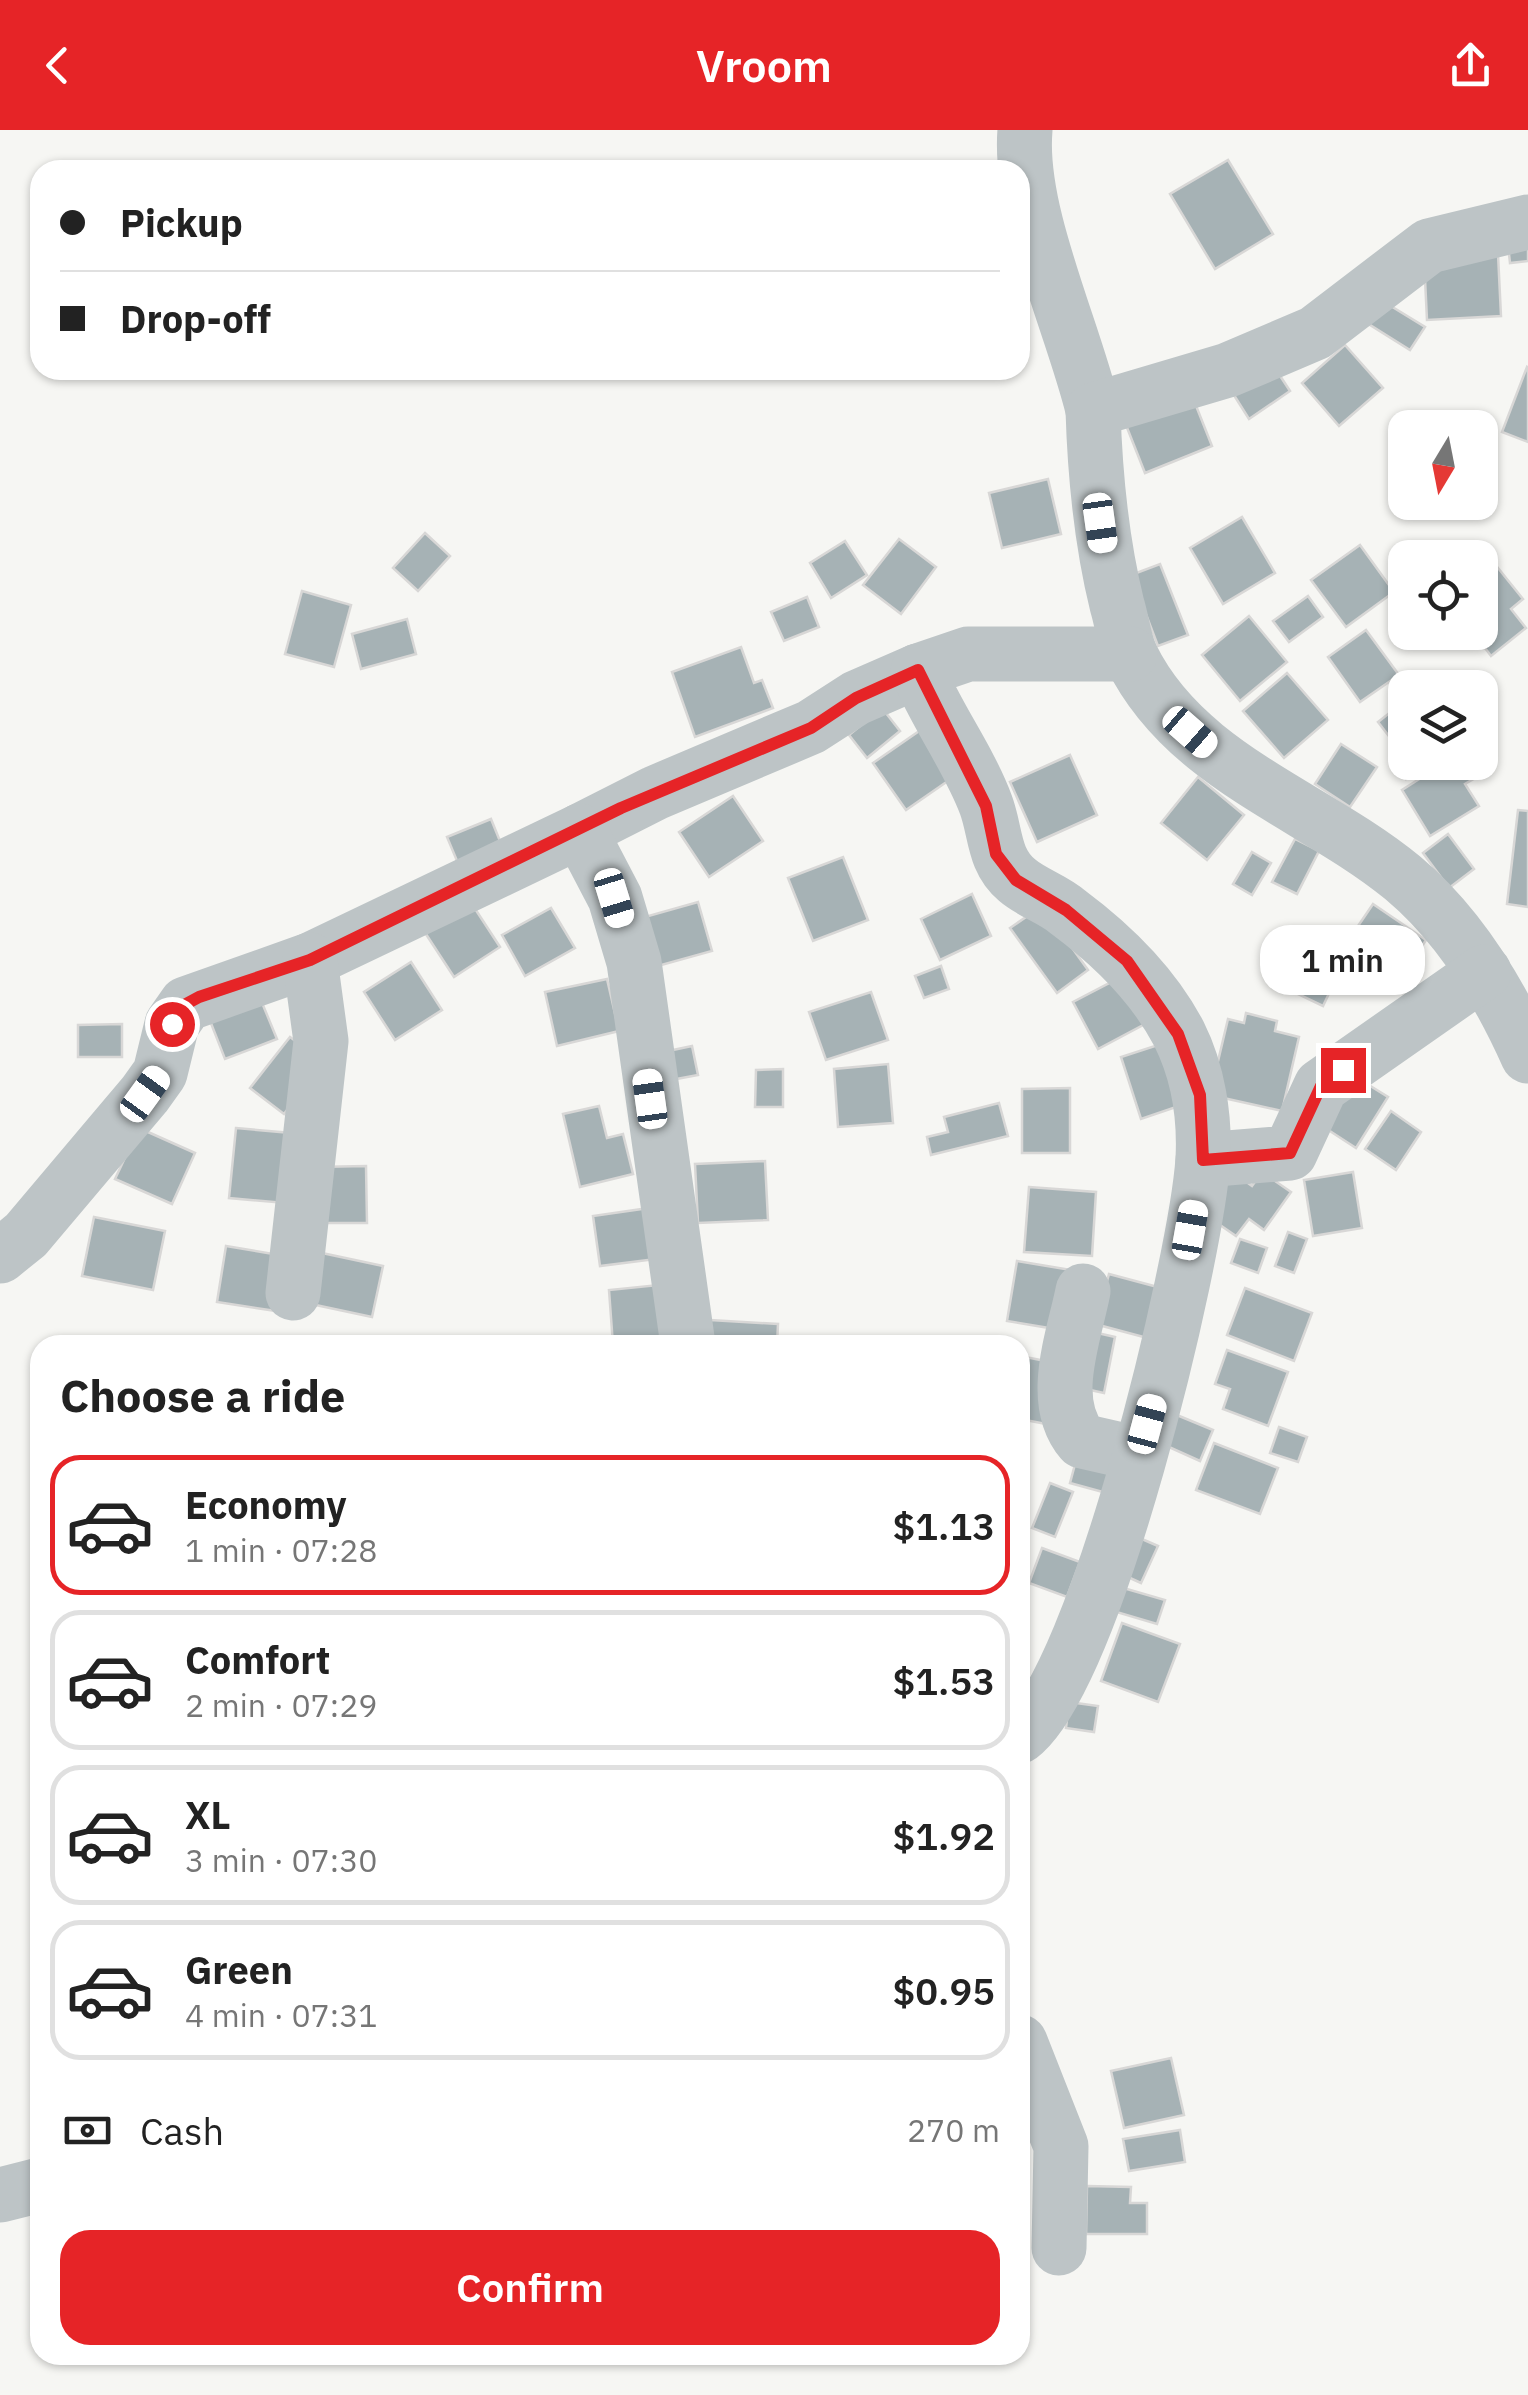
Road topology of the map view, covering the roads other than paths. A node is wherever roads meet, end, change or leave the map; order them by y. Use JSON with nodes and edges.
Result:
{"nodes":[{"id":1,"x":1025,"y":130,"type":"edge"},
{"id":2,"x":1024,"y":160,"type":"edge"},
{"id":3,"x":1030,"y":194,"type":"edge"},
{"id":4,"x":1528,"y":222,"type":"edge"},
{"id":5,"x":1093,"y":410,"type":"junction"},
{"id":6,"x":1130,"y":654,"type":"junction"},
{"id":7,"x":918,"y":670,"type":"junction"},
{"id":8,"x":580,"y":831,"type":"junction"},
{"id":9,"x":310,"y":960,"type":"junction"},
{"id":10,"x":1484,"y":972,"type":"junction"},
{"id":11,"x":1528,"y":1056,"type":"edge"},
{"id":12,"x":1203,"y":1160,"type":"junction"},
{"id":13,"x":0,"y":1256,"type":"edge"},
{"id":14,"x":1084,"y":1291,"type":"dead end"},
{"id":15,"x":293,"y":1292,"type":"dead end"},
{"id":16,"x":687,"y":1335,"type":"edge"},
{"id":17,"x":1138,"y":1454,"type":"junction"},
{"id":18,"x":1030,"y":1725,"type":"edge"},
{"id":19,"x":1030,"y":2067,"type":"edge"},
{"id":20,"x":30,"y":2188,"type":"edge"},
{"id":21,"x":0,"y":2195,"type":"edge"},
{"id":22,"x":1059,"y":2248,"type":"dead end"}],
"edges":[{"from":1,"to":2,"type":"street"},
{"from":3,"to":5,"type":"street"},
{"from":4,"to":5,"type":"street"},
{"from":5,"to":6,"type":"street"},
{"from":6,"to":7,"type":"street"},
{"from":6,"to":10,"type":"street"},
{"from":7,"to":8,"type":"street"},
{"from":7,"to":12,"type":"street"},
{"from":8,"to":9,"type":"street"},
{"from":8,"to":16,"type":"street"},
{"from":9,"to":13,"type":"street"},
{"from":9,"to":15,"type":"street"},
{"from":10,"to":11,"type":"street"},
{"from":10,"to":12,"type":"street"},
{"from":12,"to":17,"type":"street"},
{"from":14,"to":17,"type":"street"},
{"from":17,"to":18,"type":"street"},
{"from":19,"to":22,"type":"street"},
{"from":20,"to":21,"type":"street"}]}
